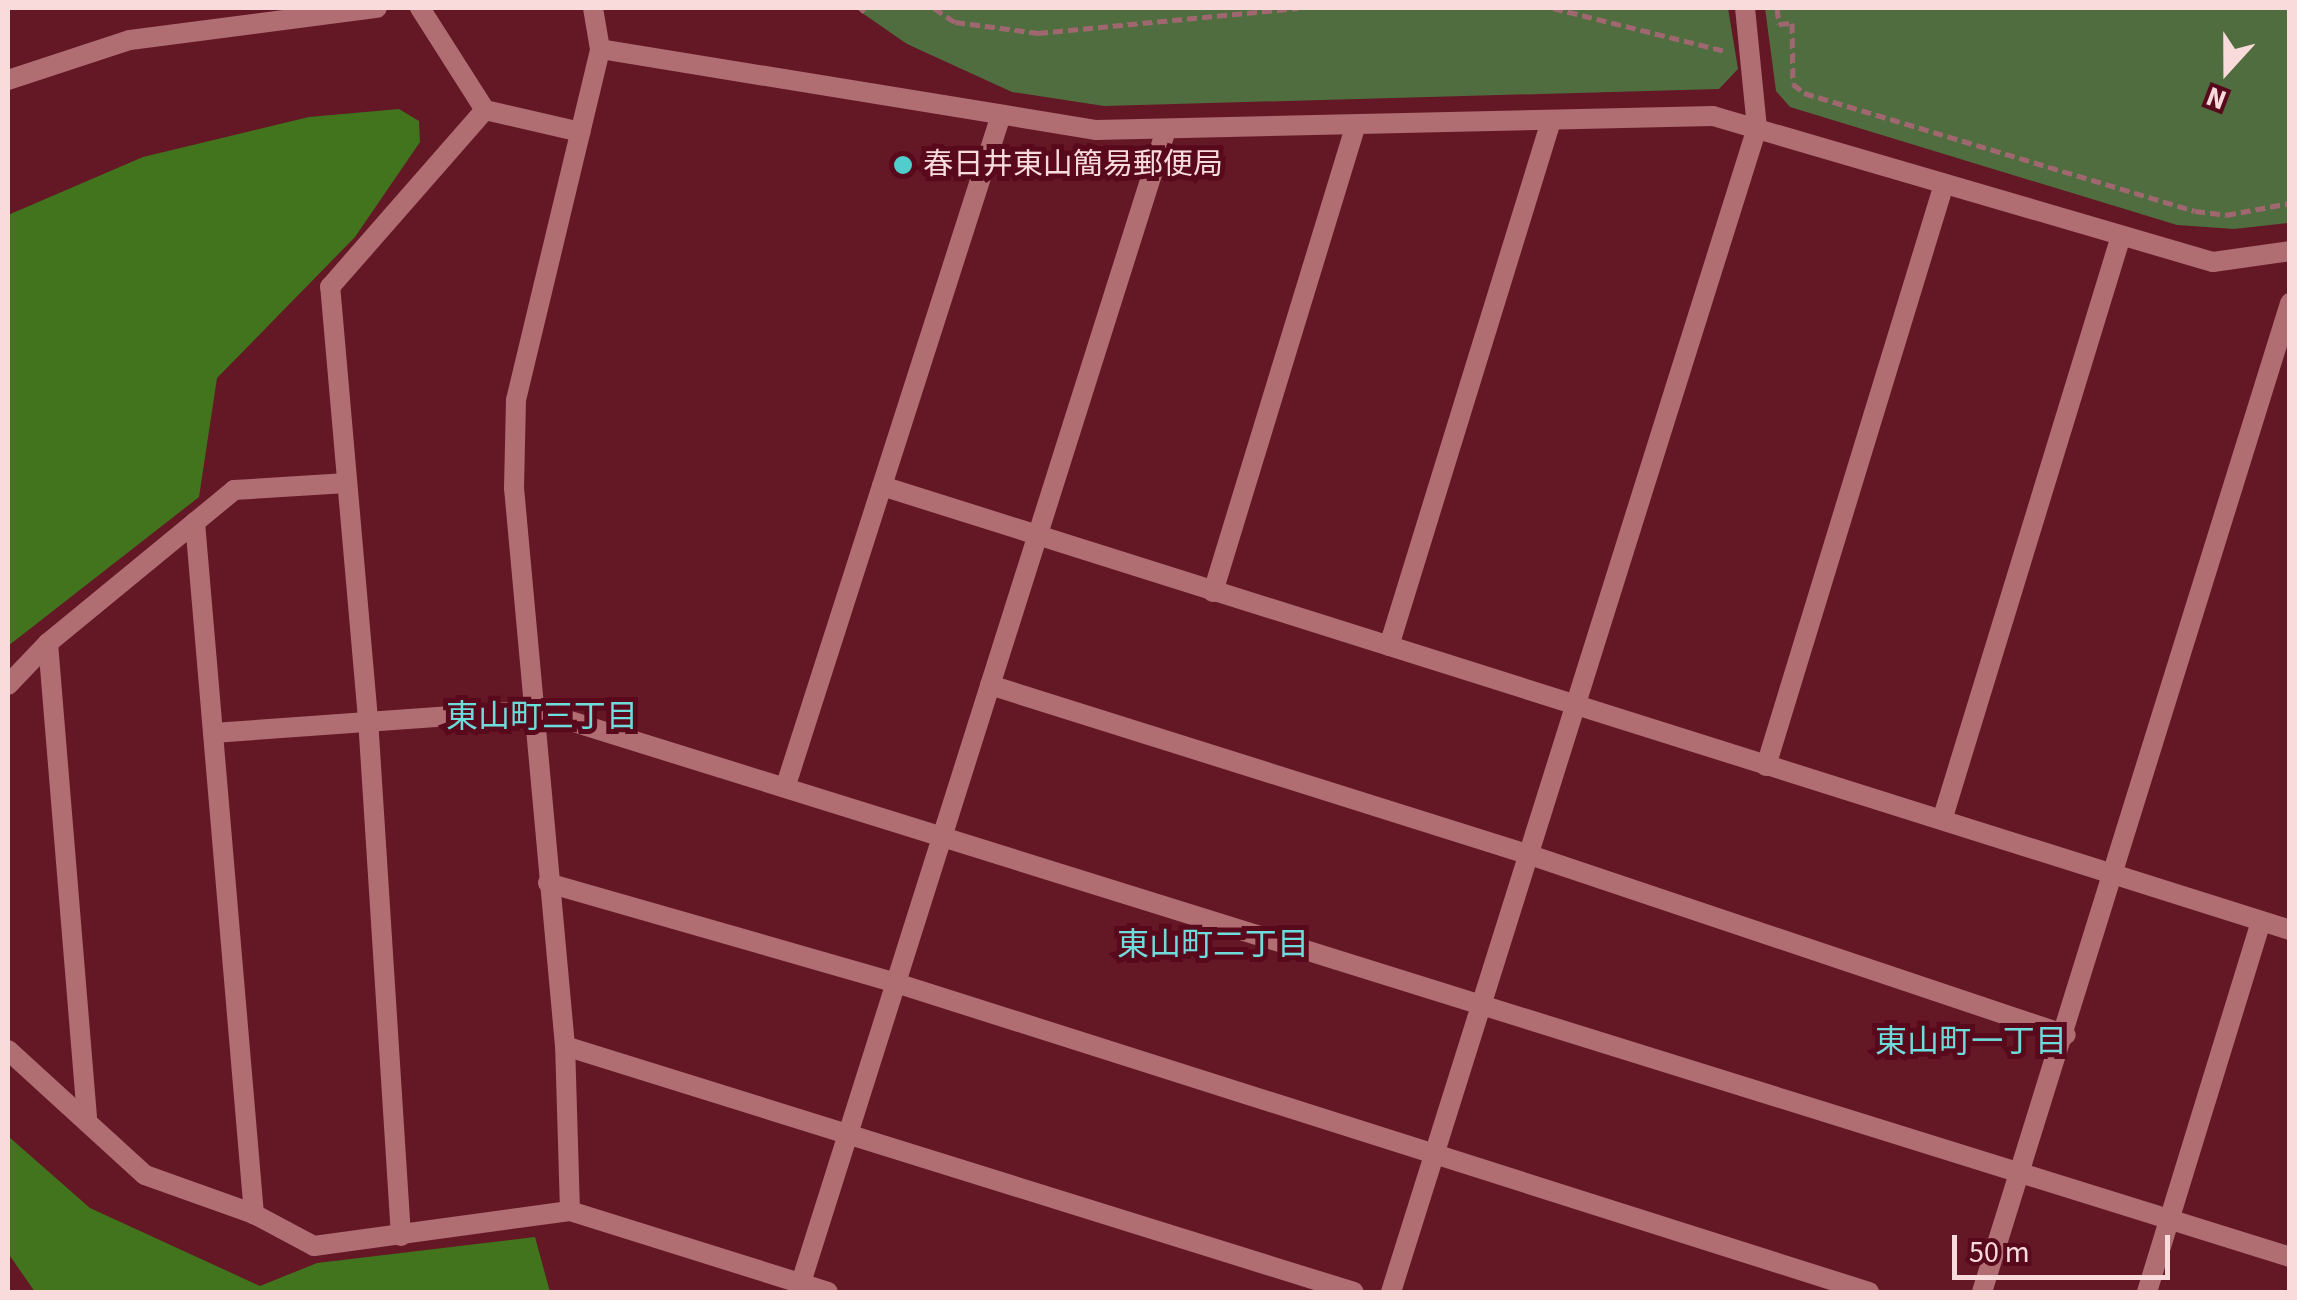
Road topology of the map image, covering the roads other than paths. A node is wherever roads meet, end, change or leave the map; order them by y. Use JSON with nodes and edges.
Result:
{"nodes":[{"id":1,"x":376,"y":8,"type":"edge"},
{"id":2,"x":420,"y":8,"type":"edge"},
{"id":3,"x":593,"y":8,"type":"edge"},
{"id":4,"x":1745,"y":8,"type":"edge"},
{"id":5,"x":600,"y":49,"type":"junction"},
{"id":6,"x":8,"y":80,"type":"edge"},
{"id":7,"x":485,"y":110,"type":"junction"},
{"id":8,"x":1001,"y":115,"type":"junction"},
{"id":9,"x":1551,"y":121,"type":"junction"},
{"id":10,"x":1356,"y":127,"type":"junction"},
{"id":11,"x":1757,"y":128,"type":"junction"},
{"id":12,"x":1166,"y":130,"type":"junction"},
{"id":13,"x":580,"y":132,"type":"junction"},
{"id":14,"x":1944,"y":184,"type":"junction"},
{"id":15,"x":2120,"y":239,"type":"junction"},
{"id":16,"x":2290,"y":251,"type":"edge"},
{"id":17,"x":2290,"y":303,"type":"edge"},
{"id":18,"x":347,"y":483,"type":"junction"},
{"id":19,"x":882,"y":486,"type":"junction"},
{"id":20,"x":196,"y":522,"type":"junction"},
{"id":21,"x":1037,"y":536,"type":"junction"},
{"id":22,"x":1213,"y":592,"type":"junction"},
{"id":23,"x":48,"y":643,"type":"junction"},
{"id":24,"x":1390,"y":646,"type":"junction"},
{"id":25,"x":990,"y":685,"type":"junction"},
{"id":26,"x":8,"y":686,"type":"edge"},
{"id":27,"x":1577,"y":705,"type":"junction"},
{"id":28,"x":535,"y":710,"type":"junction"},
{"id":29,"x":368,"y":719,"type":"junction"},
{"id":30,"x":214,"y":733,"type":"junction"},
{"id":31,"x":1766,"y":766,"type":"junction"},
{"id":32,"x":786,"y":785,"type":"junction"},
{"id":33,"x":1942,"y":817,"type":"junction"},
{"id":34,"x":940,"y":836,"type":"junction"},
{"id":35,"x":1530,"y":855,"type":"junction"},
{"id":36,"x":2114,"y":875,"type":"junction"},
{"id":37,"x":548,"y":883,"type":"junction"},
{"id":38,"x":2261,"y":921,"type":"junction"},
{"id":39,"x":2290,"y":930,"type":"edge"},
{"id":40,"x":896,"y":982,"type":"junction"},
{"id":41,"x":1480,"y":1007,"type":"junction"},
{"id":42,"x":2066,"y":1035,"type":"junction"},
{"id":43,"x":564,"y":1046,"type":"junction"},
{"id":44,"x":8,"y":1050,"type":"edge"},
{"id":45,"x":87,"y":1116,"type":"junction"},
{"id":46,"x":849,"y":1133,"type":"junction"},
{"id":47,"x":1436,"y":1153,"type":"junction"},
{"id":48,"x":2020,"y":1174,"type":"junction"},
{"id":49,"x":570,"y":1211,"type":"junction"},
{"id":50,"x":254,"y":1214,"type":"junction"},
{"id":51,"x":2170,"y":1220,"type":"junction"},
{"id":52,"x":401,"y":1236,"type":"junction"},
{"id":53,"x":2290,"y":1257,"type":"edge"},
{"id":54,"x":799,"y":1288,"type":"edge"},
{"id":55,"x":828,"y":1292,"type":"edge"},
{"id":56,"x":1354,"y":1292,"type":"edge"},
{"id":57,"x":1391,"y":1292,"type":"edge"},
{"id":58,"x":1868,"y":1292,"type":"edge"},
{"id":59,"x":1982,"y":1292,"type":"edge"},
{"id":60,"x":2148,"y":1292,"type":"edge"}],
"edges":[{"from":1,"to":6,"type":"street"},
{"from":2,"to":7,"type":"street"},
{"from":3,"to":5,"type":"street"},
{"from":4,"to":11,"type":"street"},
{"from":5,"to":8,"type":"street"},
{"from":5,"to":13,"type":"street"},
{"from":7,"to":13,"type":"street"},
{"from":7,"to":18,"type":"street"},
{"from":8,"to":12,"type":"street"},
{"from":8,"to":19,"type":"street"},
{"from":9,"to":10,"type":"street"},
{"from":9,"to":11,"type":"street"},
{"from":9,"to":24,"type":"street"},
{"from":10,"to":12,"type":"street"},
{"from":10,"to":22,"type":"street"},
{"from":11,"to":14,"type":"street"},
{"from":11,"to":27,"type":"street"},
{"from":12,"to":21,"type":"street"},
{"from":13,"to":28,"type":"street"},
{"from":14,"to":15,"type":"street"},
{"from":14,"to":31,"type":"street"},
{"from":15,"to":16,"type":"street"},
{"from":15,"to":33,"type":"street"},
{"from":17,"to":36,"type":"street"},
{"from":18,"to":20,"type":"street"},
{"from":18,"to":29,"type":"street"},
{"from":19,"to":21,"type":"street"},
{"from":19,"to":32,"type":"street"},
{"from":20,"to":23,"type":"street"},
{"from":20,"to":30,"type":"street"},
{"from":21,"to":22,"type":"street"},
{"from":21,"to":25,"type":"street"},
{"from":22,"to":24,"type":"street"},
{"from":23,"to":26,"type":"street"},
{"from":23,"to":45,"type":"street"},
{"from":24,"to":27,"type":"street"},
{"from":25,"to":34,"type":"street"},
{"from":25,"to":35,"type":"street"},
{"from":27,"to":31,"type":"street"},
{"from":27,"to":35,"type":"street"},
{"from":28,"to":29,"type":"street"},
{"from":28,"to":32,"type":"street"},
{"from":28,"to":37,"type":"street"},
{"from":29,"to":30,"type":"street"},
{"from":29,"to":52,"type":"street"},
{"from":30,"to":50,"type":"street"},
{"from":31,"to":33,"type":"street"},
{"from":32,"to":34,"type":"street"},
{"from":33,"to":36,"type":"street"},
{"from":34,"to":40,"type":"street"},
{"from":34,"to":41,"type":"street"},
{"from":35,"to":41,"type":"street"},
{"from":35,"to":42,"type":"street"},
{"from":36,"to":38,"type":"street"},
{"from":36,"to":42,"type":"street"},
{"from":37,"to":40,"type":"street"},
{"from":37,"to":43,"type":"street"},
{"from":38,"to":39,"type":"street"},
{"from":38,"to":51,"type":"street"},
{"from":40,"to":46,"type":"street"},
{"from":40,"to":47,"type":"street"},
{"from":41,"to":47,"type":"street"},
{"from":41,"to":48,"type":"street"},
{"from":42,"to":48,"type":"street"},
{"from":43,"to":46,"type":"street"},
{"from":43,"to":49,"type":"street"},
{"from":44,"to":45,"type":"street"},
{"from":45,"to":50,"type":"street"},
{"from":46,"to":54,"type":"street"},
{"from":46,"to":56,"type":"street"},
{"from":47,"to":57,"type":"street"},
{"from":47,"to":58,"type":"street"},
{"from":48,"to":51,"type":"street"},
{"from":48,"to":59,"type":"street"},
{"from":49,"to":52,"type":"street"},
{"from":49,"to":54,"type":"street"},
{"from":50,"to":52,"type":"street"},
{"from":51,"to":53,"type":"street"},
{"from":51,"to":60,"type":"street"},
{"from":54,"to":55,"type":"street"}]}
